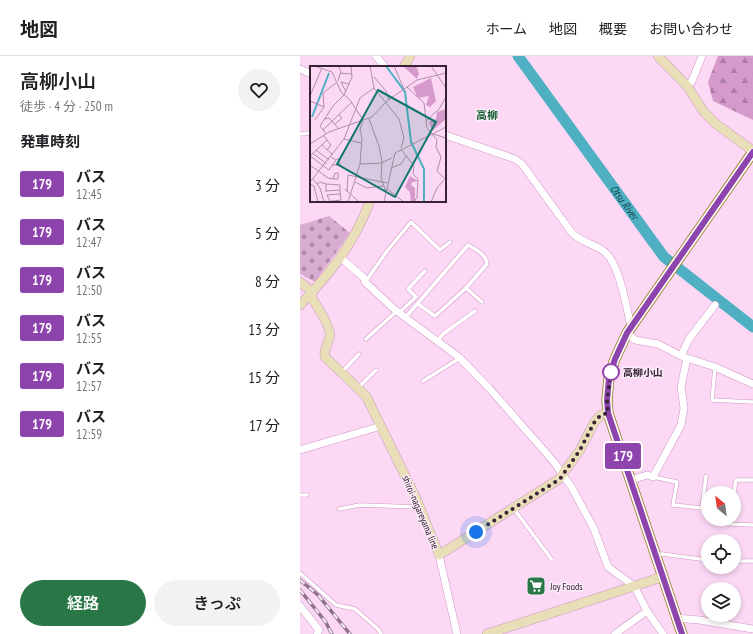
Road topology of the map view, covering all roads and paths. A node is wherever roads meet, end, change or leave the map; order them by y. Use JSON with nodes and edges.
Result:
{"nodes":[{"id":1,"x":376,"y":56,"type":"edge"},
{"id":2,"x":410,"y":56,"type":"edge"},
{"id":3,"x":658,"y":56,"type":"edge"},
{"id":4,"x":702,"y":56,"type":"edge"},
{"id":5,"x":384,"y":66,"type":"edge"},
{"id":6,"x":405,"y":66,"type":"edge"},
{"id":7,"x":300,"y":69,"type":"edge"},
{"id":8,"x":310,"y":74,"type":"edge"},
{"id":9,"x":687,"y":86,"type":"junction"},
{"id":10,"x":446,"y":134,"type":"edge"},
{"id":11,"x":753,"y":152,"type":"edge"},
{"id":12,"x":370,"y":202,"type":"edge"},
{"id":13,"x":450,"y":242,"type":"dead end"},
{"id":14,"x":342,"y":258,"type":"junction"},
{"id":15,"x":425,"y":271,"type":"dead end"},
{"id":16,"x":300,"y":282,"type":"edge"},
{"id":17,"x":365,"y":282,"type":"junction"},
{"id":18,"x":466,"y":288,"type":"junction"},
{"id":19,"x":311,"y":293,"type":"junction"},
{"id":20,"x":482,"y":302,"type":"dead end"},
{"id":21,"x":418,"y":304,"type":"junction"},
{"id":22,"x":300,"y":305,"type":"edge"},
{"id":23,"x":715,"y":305,"type":"dead end"},
{"id":24,"x":475,"y":311,"type":"dead end"},
{"id":25,"x":400,"y":314,"type":"junction"},
{"id":26,"x":629,"y":329,"type":"junction"},
{"id":27,"x":366,"y":339,"type":"dead end"},
{"id":28,"x":437,"y":341,"type":"junction"},
{"id":29,"x":359,"y":354,"type":"dead end"},
{"id":30,"x":684,"y":357,"type":"junction"},
{"id":31,"x":460,"y":358,"type":"junction"},
{"id":32,"x":715,"y":367,"type":"junction"},
{"id":33,"x":376,"y":370,"type":"dead end"},
{"id":34,"x":341,"y":373,"type":"junction"},
{"id":35,"x":423,"y":381,"type":"dead end"},
{"id":36,"x":753,"y":384,"type":"edge"},
{"id":37,"x":358,"y":388,"type":"junction"},
{"id":38,"x":753,"y":402,"type":"edge"},
{"id":39,"x":608,"y":413,"type":"junction"},
{"id":40,"x":381,"y":426,"type":"junction"},
{"id":41,"x":300,"y":450,"type":"edge"},
{"id":42,"x":564,"y":474,"type":"junction"},
{"id":43,"x":706,"y":476,"type":"dead end"},
{"id":44,"x":653,"y":477,"type":"junction"},
{"id":45,"x":631,"y":480,"type":"junction"},
{"id":46,"x":753,"y":480,"type":"edge"},
{"id":47,"x":735,"y":486,"type":"edge"},
{"id":48,"x":300,"y":495,"type":"edge"},
{"id":49,"x":307,"y":495,"type":"dead end"},
{"id":50,"x":420,"y":507,"type":"junction"},
{"id":51,"x":514,"y":508,"type":"junction"},
{"id":52,"x":339,"y":509,"type":"dead end"},
{"id":53,"x":741,"y":525,"type":"edge"},
{"id":54,"x":753,"y":525,"type":"edge"},
{"id":55,"x":439,"y":555,"type":"junction"},
{"id":56,"x":655,"y":556,"type":"junction"},
{"id":57,"x":701,"y":559,"type":"edge"},
{"id":58,"x":552,"y":560,"type":"dead end"},
{"id":59,"x":753,"y":560,"type":"edge"},
{"id":60,"x":741,"y":561,"type":"edge"},
{"id":61,"x":300,"y":573,"type":"edge"},
{"id":62,"x":662,"y":577,"type":"junction"},
{"id":63,"x":634,"y":586,"type":"junction"},
{"id":64,"x":300,"y":606,"type":"edge"},
{"id":65,"x":647,"y":611,"type":"junction"},
{"id":66,"x":676,"y":618,"type":"junction"},
{"id":67,"x":753,"y":629,"type":"edge"},
{"id":68,"x":317,"y":634,"type":"edge"},
{"id":69,"x":381,"y":634,"type":"edge"},
{"id":70,"x":456,"y":634,"type":"edge"},
{"id":71,"x":487,"y":634,"type":"edge"},
{"id":72,"x":615,"y":634,"type":"edge"},
{"id":73,"x":663,"y":634,"type":"edge"},
{"id":74,"x":682,"y":634,"type":"edge"}],
"edges":[{"from":1,"to":5,"type":"street"},
{"from":2,"to":6,"type":"main road"},
{"from":3,"to":9,"type":"main road"},
{"from":4,"to":9,"type":"street"},
{"from":7,"to":8,"type":"street"},
{"from":9,"to":11,"type":"main road"},
{"from":10,"to":26,"type":"street"},
{"from":11,"to":26,"type":"main road"},
{"from":12,"to":14,"type":"main road"},
{"from":13,"to":17,"type":"lane"},
{"from":14,"to":17,"type":"street"},
{"from":14,"to":19,"type":"main road"},
{"from":15,"to":25,"type":"lane"},
{"from":16,"to":19,"type":"main road","name":"shiroi-nagareyama line"},
{"from":17,"to":25,"type":"street"},
{"from":18,"to":20,"type":"lane"},
{"from":18,"to":21,"type":"lane"},
{"from":18,"to":21,"type":"lane"},
{"from":19,"to":22,"type":"main road"},
{"from":19,"to":34,"type":"main road","name":"shiroi-nagareyama line"},
{"from":21,"to":25,"type":"lane"},
{"from":23,"to":30,"type":"street"},
{"from":24,"to":28,"type":"lane"},
{"from":25,"to":27,"type":"lane"},
{"from":25,"to":28,"type":"street"},
{"from":26,"to":30,"type":"street"},
{"from":26,"to":39,"type":"main road"},
{"from":28,"to":31,"type":"street"},
{"from":29,"to":34,"type":"lane"},
{"from":30,"to":32,"type":"street"},
{"from":30,"to":44,"type":"street"},
{"from":31,"to":35,"type":"lane"},
{"from":31,"to":42,"type":"street"},
{"from":32,"to":36,"type":"street"},
{"from":32,"to":38,"type":"lane"},
{"from":33,"to":37,"type":"lane"},
{"from":34,"to":37,"type":"main road","name":"shiroi-nagareyama line"},
{"from":37,"to":40,"type":"main road","name":"shiroi-nagareyama line"},
{"from":39,"to":42,"type":"main road","name":"shiroi-nagareyama line"},
{"from":39,"to":45,"type":"main road"},
{"from":40,"to":41,"type":"street"},
{"from":40,"to":50,"type":"main road","name":"shiroi-nagareyama line"},
{"from":42,"to":51,"type":"main road","name":"shiroi-nagareyama line"},
{"from":42,"to":63,"type":"street"},
{"from":43,"to":44,"type":"lane"},
{"from":44,"to":45,"type":"street"},
{"from":45,"to":56,"type":"main road"},
{"from":46,"to":47,"type":"lane"},
{"from":48,"to":49,"type":"lane"},
{"from":50,"to":52,"type":"lane"},
{"from":50,"to":55,"type":"main road","name":"shiroi-nagareyama line"},
{"from":51,"to":55,"type":"main road","name":"shiroi-nagareyama line"},
{"from":51,"to":58,"type":"lane"},
{"from":53,"to":54,"type":"lane"},
{"from":55,"to":70,"type":"street"},
{"from":56,"to":57,"type":"lane"},
{"from":56,"to":62,"type":"main road"},
{"from":59,"to":60,"type":"lane"},
{"from":61,"to":69,"type":"lane"},
{"from":62,"to":63,"type":"main road"},
{"from":62,"to":66,"type":"main road"},
{"from":63,"to":65,"type":"street"},
{"from":63,"to":71,"type":"main road"},
{"from":64,"to":68,"type":"street"},
{"from":65,"to":72,"type":"street"},
{"from":65,"to":73,"type":"street"},
{"from":66,"to":67,"type":"street"},
{"from":66,"to":74,"type":"main road"}]}
